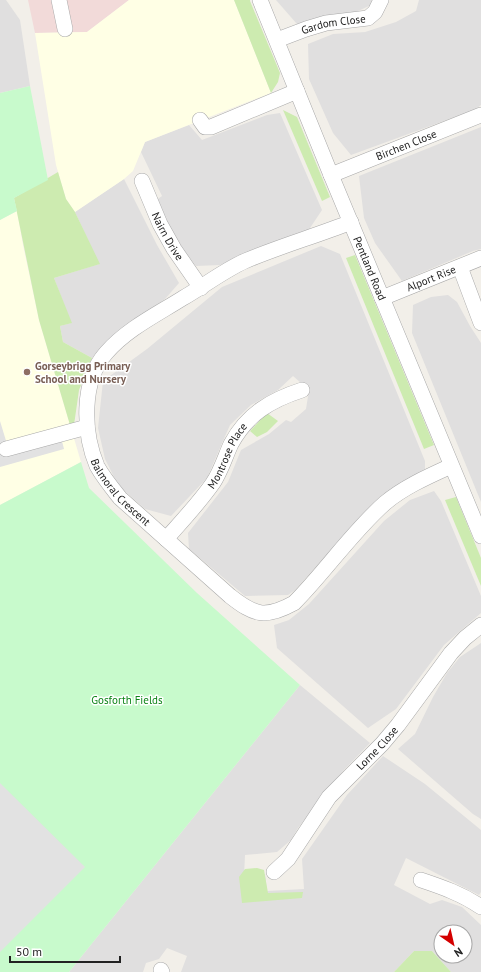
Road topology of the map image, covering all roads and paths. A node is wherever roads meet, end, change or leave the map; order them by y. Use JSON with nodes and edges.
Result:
{"nodes":[{"id":1,"x":59,"y":0,"type":"edge"},
{"id":2,"x":260,"y":0,"type":"edge"},
{"id":3,"x":382,"y":0,"type":"edge"},
{"id":4,"x":65,"y":29,"type":"dead end"},
{"id":5,"x":276,"y":40,"type":"junction"},
{"id":6,"x":297,"y":91,"type":"junction"},
{"id":7,"x":481,"y":115,"type":"edge"},
{"id":8,"x":200,"y":120,"type":"dead end"},
{"id":9,"x":331,"y":175,"type":"junction"},
{"id":10,"x":142,"y":182,"type":"dead end"},
{"id":11,"x":351,"y":222,"type":"junction"},
{"id":12,"x":481,"y":258,"type":"edge"},
{"id":13,"x":460,"y":267,"type":"junction"},
{"id":14,"x":201,"y":288,"type":"junction"},
{"id":15,"x":382,"y":298,"type":"junction"},
{"id":16,"x":481,"y":323,"type":"edge"},
{"id":17,"x":302,"y":390,"type":"dead end"},
{"id":18,"x":87,"y":427,"type":"junction"},
{"id":19,"x":6,"y":449,"type":"dead end"},
{"id":20,"x":451,"y":466,"type":"junction"},
{"id":21,"x":481,"y":536,"type":"edge"},
{"id":22,"x":166,"y":539,"type":"junction"},
{"id":23,"x":481,"y":625,"type":"edge"},
{"id":24,"x":274,"y":872,"type":"dead end"},
{"id":25,"x":420,"y":880,"type":"dead end"},
{"id":26,"x":481,"y":907,"type":"edge"}],
"edges":[{"from":1,"to":4,"type":"street"},
{"from":2,"to":5,"type":"street","name":"Pentland Road"},
{"from":3,"to":5,"type":"street","name":"Gardom Close"},
{"from":5,"to":6,"type":"street","name":"Pentland Road"},
{"from":6,"to":8,"type":"street"},
{"from":6,"to":9,"type":"street","name":"Pentland Road"},
{"from":7,"to":9,"type":"street","name":"Birchen Close"},
{"from":9,"to":11,"type":"street","name":"Pentland Road"},
{"from":10,"to":14,"type":"street","name":"Nairn Drive"},
{"from":11,"to":14,"type":"street","name":"Balmoral Crescent"},
{"from":11,"to":15,"type":"street","name":"Pentland Road"},
{"from":12,"to":13,"type":"street","name":"Alport Rise"},
{"from":13,"to":15,"type":"street","name":"Alport Rise"},
{"from":13,"to":16,"type":"street"},
{"from":14,"to":18,"type":"street","name":"Balmoral Crescent"},
{"from":15,"to":20,"type":"street","name":"Pentland Road"},
{"from":17,"to":22,"type":"street","name":"Montrose Place"},
{"from":18,"to":19,"type":"street"},
{"from":18,"to":22,"type":"street","name":"Balmoral Crescent"},
{"from":20,"to":21,"type":"street","name":"Pentland Road"},
{"from":20,"to":22,"type":"street","name":"Balmoral Crescent"},
{"from":23,"to":24,"type":"street","name":"Lorne Close"},
{"from":25,"to":26,"type":"street"}]}
